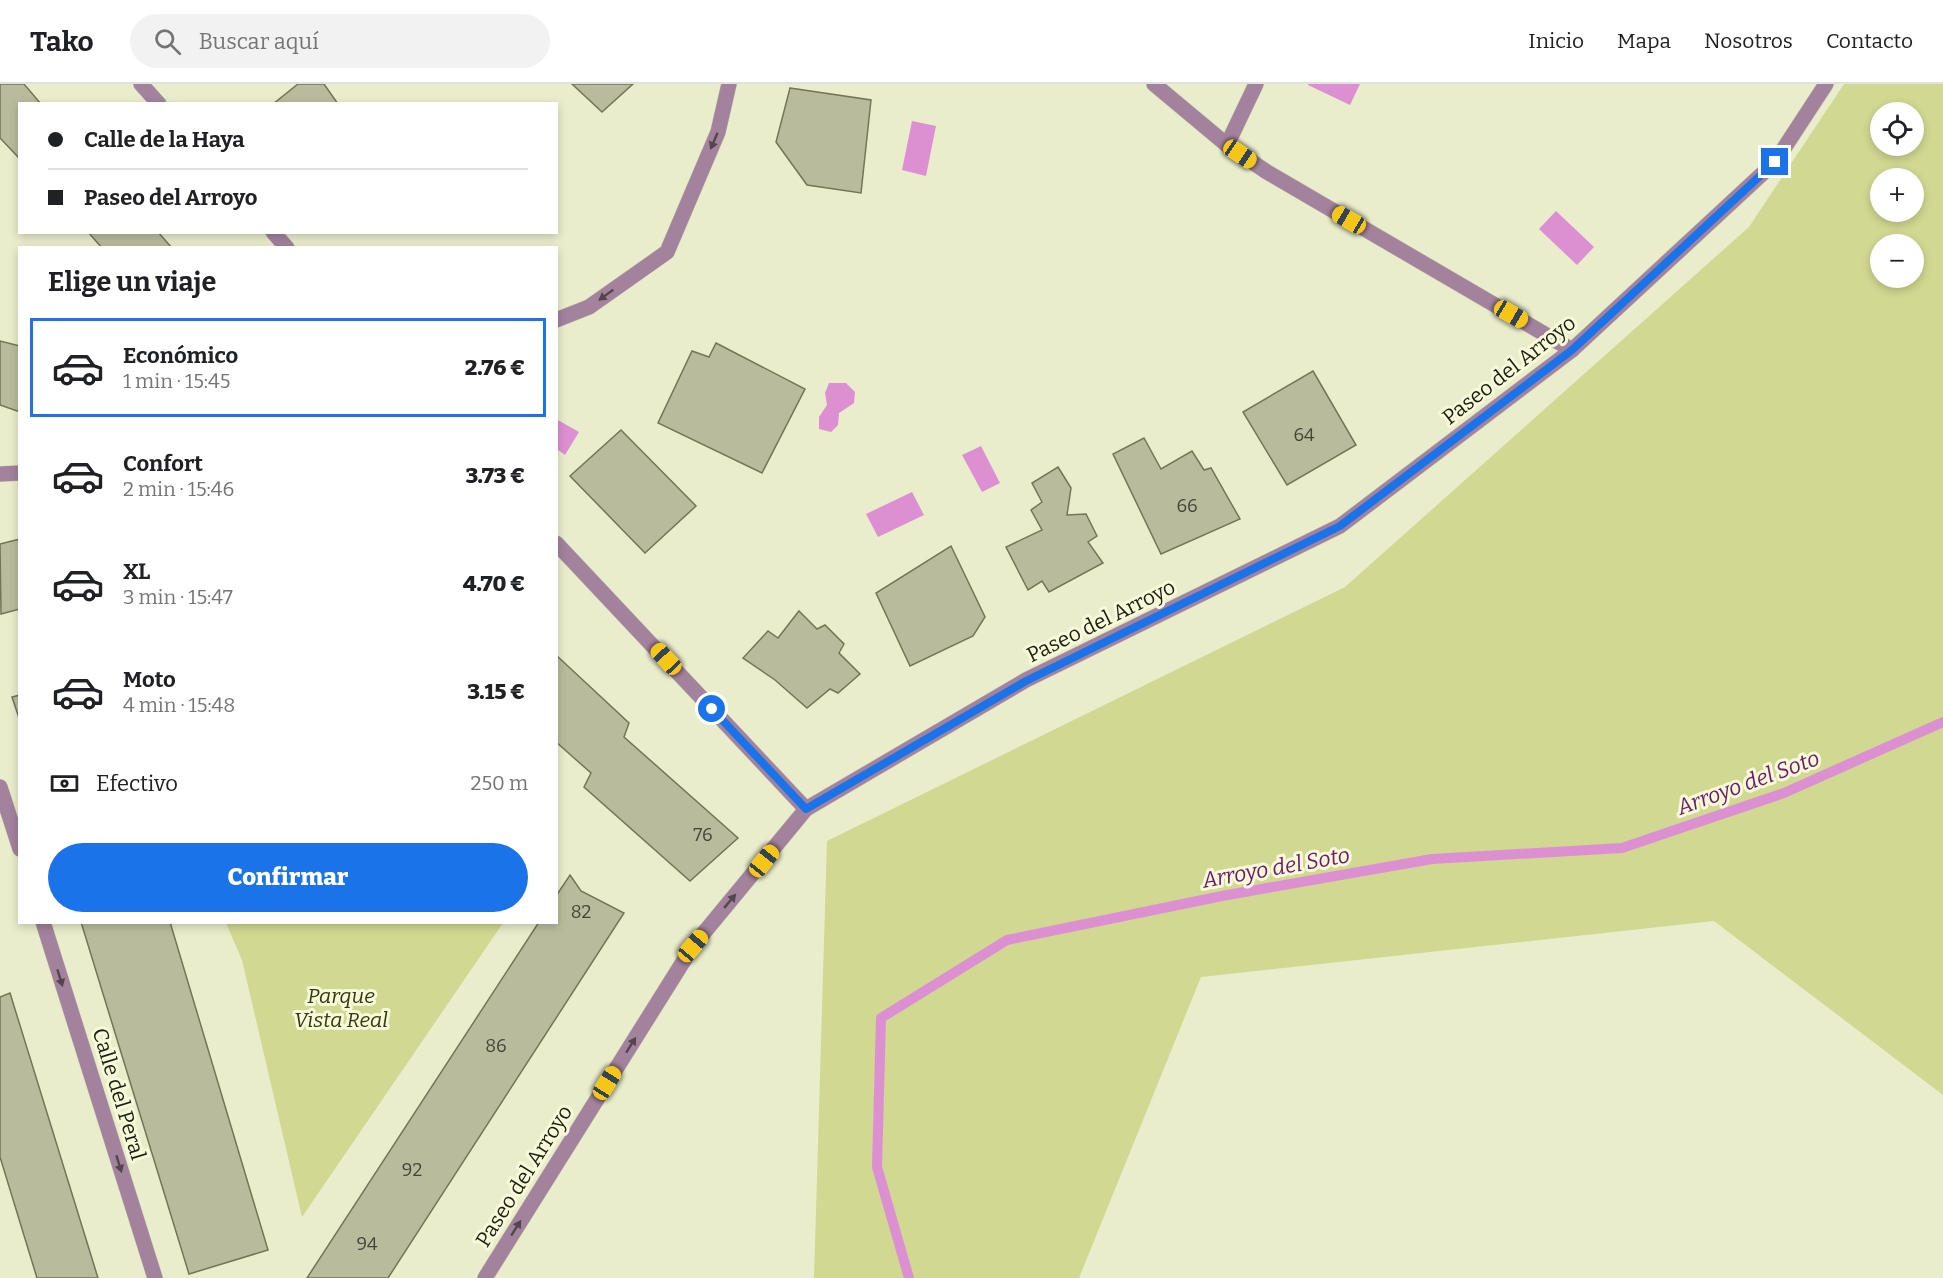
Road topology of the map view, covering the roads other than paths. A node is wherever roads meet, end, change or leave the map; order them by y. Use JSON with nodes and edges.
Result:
{"nodes":[{"id":1,"x":141,"y":84,"type":"edge"},
{"id":2,"x":729,"y":84,"type":"edge"},
{"id":3,"x":1154,"y":84,"type":"edge"},
{"id":4,"x":1256,"y":84,"type":"edge"},
{"id":5,"x":1826,"y":84,"type":"edge"},
{"id":6,"x":157,"y":102,"type":"edge"},
{"id":7,"x":1227,"y":145,"type":"junction"},
{"id":8,"x":275,"y":234,"type":"edge"},
{"id":9,"x":285,"y":246,"type":"edge"},
{"id":10,"x":558,"y":319,"type":"edge"},
{"id":11,"x":1572,"y":350,"type":"junction"},
{"id":12,"x":18,"y":473,"type":"edge"},
{"id":13,"x":0,"y":474,"type":"edge"},
{"id":14,"x":558,"y":545,"type":"edge"},
{"id":15,"x":0,"y":787,"type":"edge"},
{"id":16,"x":806,"y":809,"type":"junction"},
{"id":17,"x":18,"y":843,"type":"edge"},
{"id":18,"x":44,"y":924,"type":"edge"},
{"id":19,"x":154,"y":1278,"type":"edge"},
{"id":20,"x":485,"y":1278,"type":"edge"}],
"edges":[{"from":1,"to":6,"type":"street"},
{"from":2,"to":10,"type":"street","one_way":true},
{"from":3,"to":7,"type":"street"},
{"from":4,"to":7,"type":"street"},
{"from":5,"to":11,"type":"street","name":"Paseo del Arroyo"},
{"from":7,"to":11,"type":"street"},
{"from":8,"to":9,"type":"street"},
{"from":11,"to":16,"type":"street","name":"Paseo del Arroyo"},
{"from":12,"to":13,"type":"street"},
{"from":14,"to":16,"type":"street"},
{"from":15,"to":17,"type":"street"},
{"from":20,"to":16,"type":"street","name":"Paseo del Arroyo","one_way":true},
{"from":18,"to":19,"type":"street","name":"Calle del Peral","one_way":true}]}
